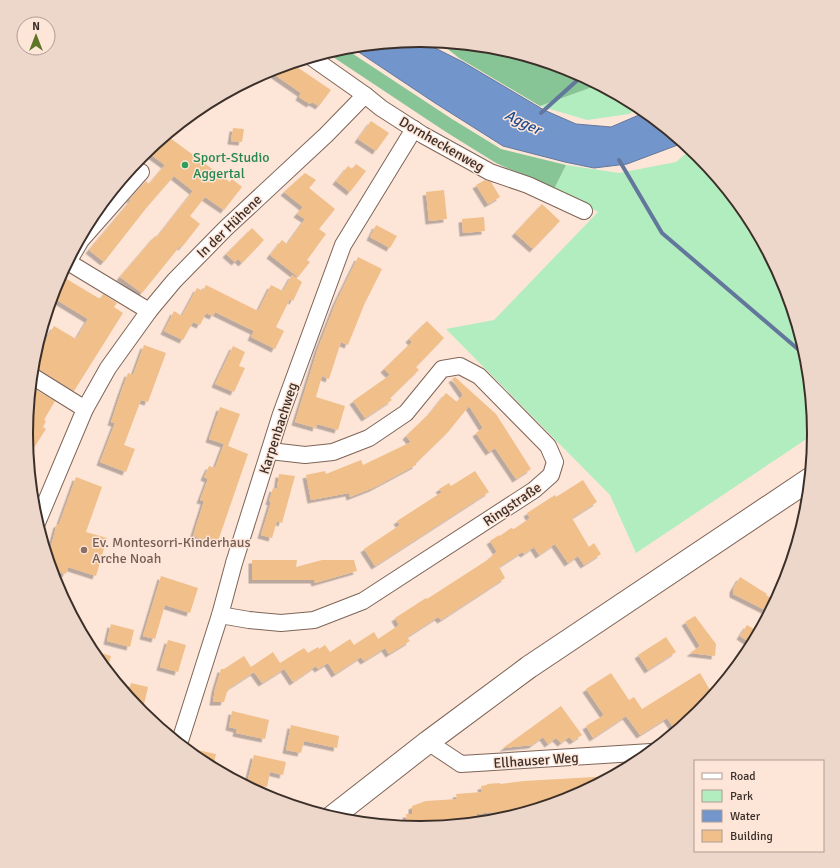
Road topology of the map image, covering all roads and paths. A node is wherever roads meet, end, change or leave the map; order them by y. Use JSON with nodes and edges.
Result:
{"nodes":[{"id":1,"x":317,"y":61,"type":"edge"},
{"id":2,"x":365,"y":95,"type":"junction"},
{"id":3,"x":414,"y":128,"type":"junction"},
{"id":4,"x":141,"y":172,"type":"dead end"},
{"id":5,"x":584,"y":211,"type":"dead end"},
{"id":6,"x":94,"y":225,"type":"edge"},
{"id":7,"x":72,"y":265,"type":"edge"},
{"id":8,"x":149,"y":311,"type":"junction"},
{"id":9,"x":37,"y":379,"type":"edge"},
{"id":10,"x":85,"y":409,"type":"junction"},
{"id":11,"x":270,"y":451,"type":"junction"},
{"id":12,"x":804,"y":483,"type":"edge"},
{"id":13,"x":41,"y":513,"type":"edge"},
{"id":14,"x":220,"y":615,"type":"junction"},
{"id":15,"x":182,"y":739,"type":"edge"},
{"id":16,"x":428,"y":742,"type":"junction"},
{"id":17,"x":640,"y":753,"type":"edge"},
{"id":18,"x":338,"y":812,"type":"edge"}],
"edges":[{"from":1,"to":2,"type":"street","name":"Dornheckenweg"},
{"from":2,"to":3,"type":"street","name":"Dornheckenweg"},
{"from":2,"to":8,"type":"street","name":"In der Hühene"},
{"from":3,"to":5,"type":"street","name":"Dornheckenweg"},
{"from":3,"to":11,"type":"street","name":"Karpenbachweg"},
{"from":4,"to":6,"type":"street"},
{"from":7,"to":8,"type":"street"},
{"from":8,"to":10,"type":"street","name":"In der Hühene"},
{"from":9,"to":10,"type":"street"},
{"from":10,"to":13,"type":"street","name":"In der Hühene"},
{"from":11,"to":14,"type":"street","name":"Karpenbachweg"},
{"from":11,"to":14,"type":"street","name":"Ringstraße"},
{"from":12,"to":16,"type":"main road"},
{"from":14,"to":15,"type":"street","name":"Karpenbachweg"},
{"from":16,"to":17,"type":"street","name":"Ellhauser Weg"},
{"from":16,"to":18,"type":"main road"}]}
